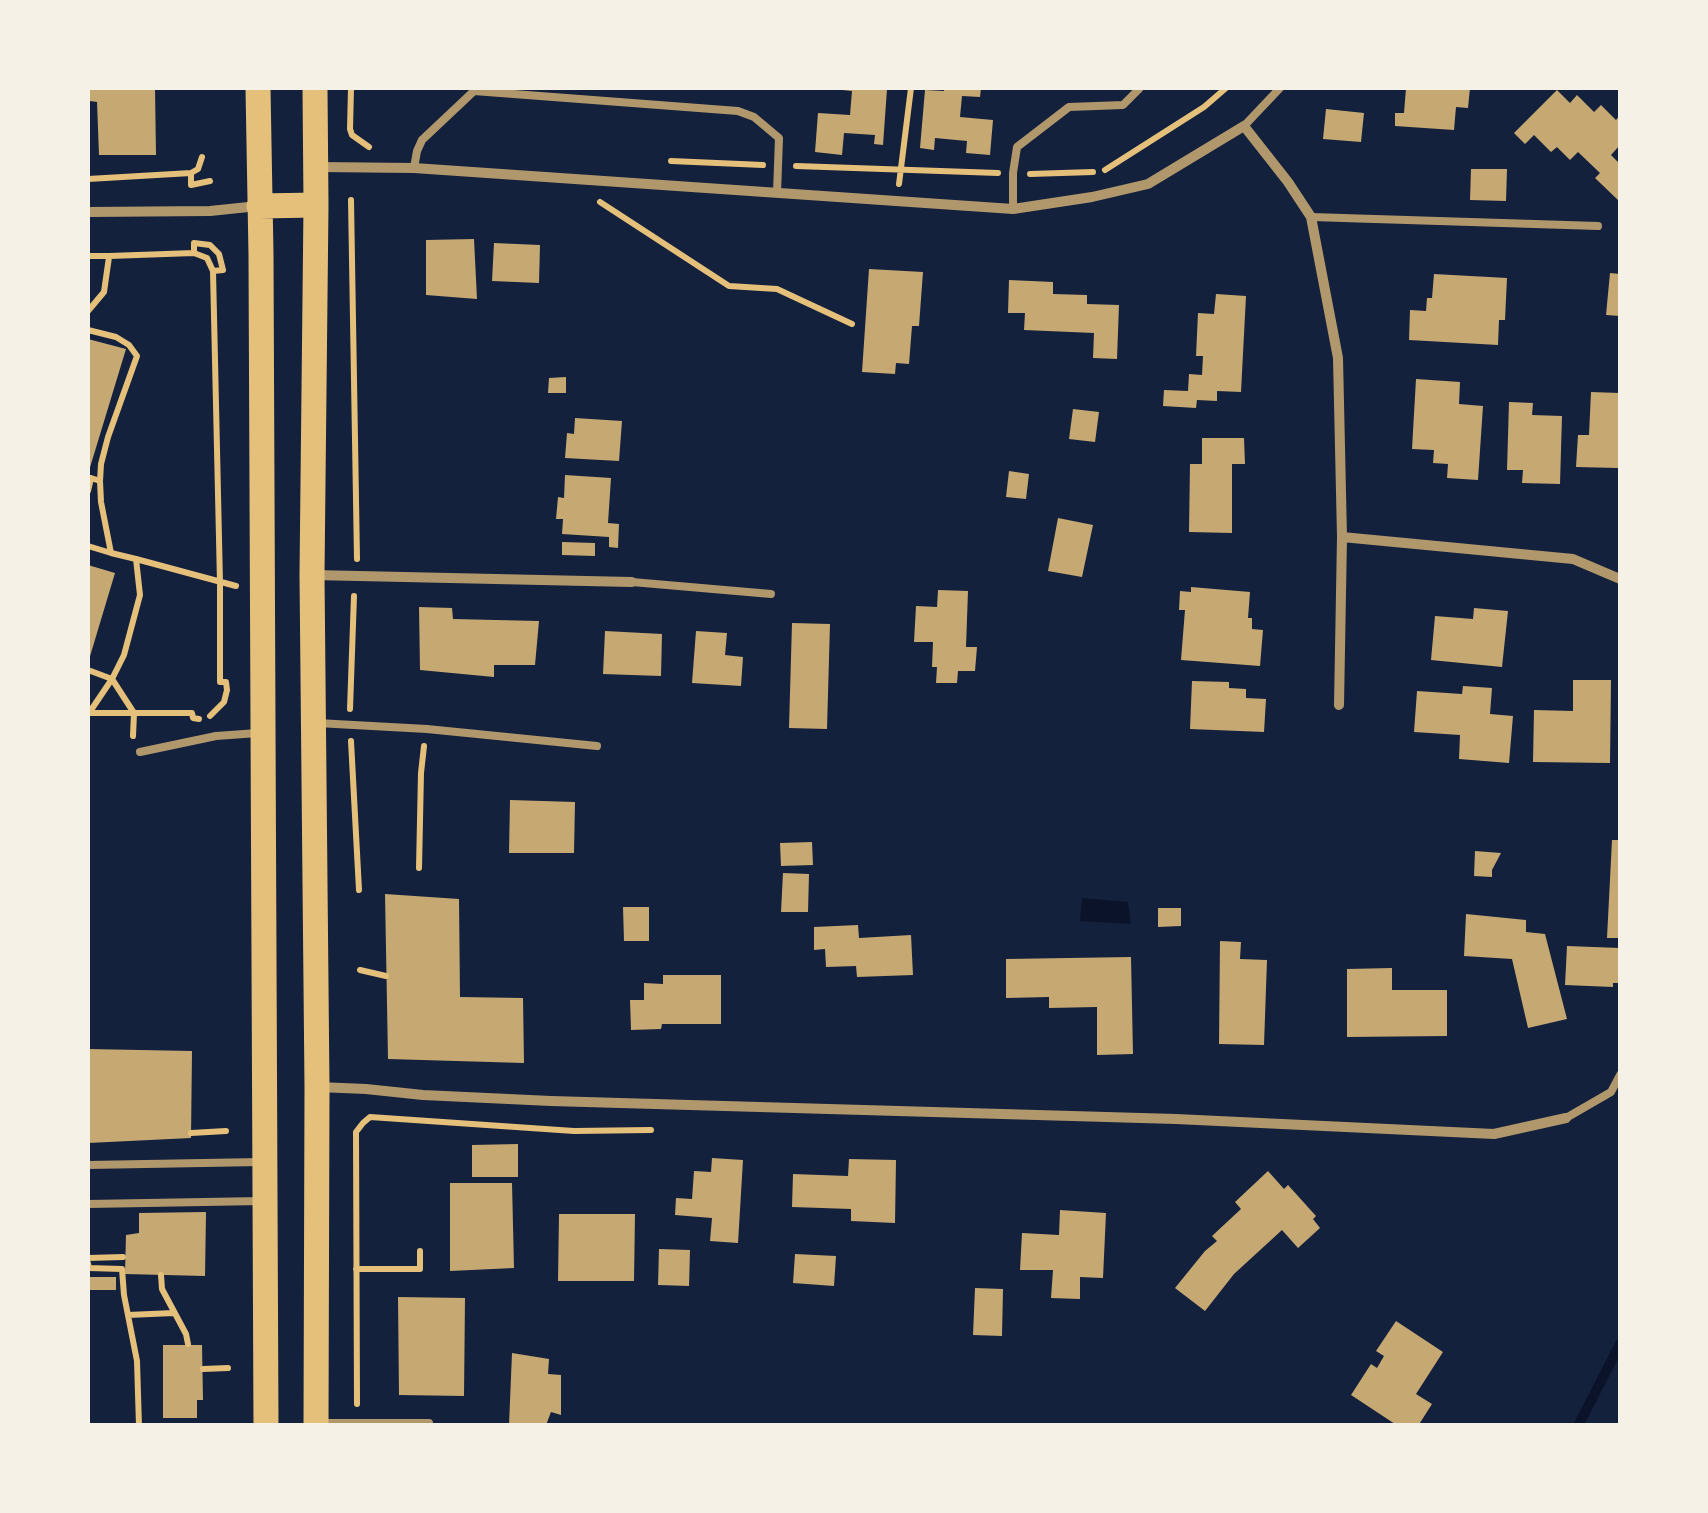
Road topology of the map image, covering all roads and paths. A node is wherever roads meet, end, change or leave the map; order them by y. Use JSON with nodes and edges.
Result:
{"nodes":[{"id":1,"x":258,"y":88,"type":"edge"},
{"id":2,"x":315,"y":88,"type":"edge"},
{"id":3,"x":910,"y":88,"type":"edge"},
{"id":4,"x":1280,"y":88,"type":"edge"},
{"id":5,"x":1139,"y":89,"type":"edge"},
{"id":6,"x":1244,"y":126,"type":"junction"},
{"id":7,"x":202,"y":156,"type":"dead end"},
{"id":8,"x":316,"y":168,"type":"junction"},
{"id":9,"x":414,"y":168,"type":"junction"},
{"id":10,"x":191,"y":173,"type":"junction"},
{"id":11,"x":566,"y":179,"type":"junction"},
{"id":12,"x":88,"y":180,"type":"edge"},
{"id":13,"x":210,"y":181,"type":"dead end"},
{"id":14,"x":777,"y":194,"type":"junction"},
{"id":15,"x":351,"y":200,"type":"dead end"},
{"id":16,"x":896,"y":200,"type":"junction"},
{"id":17,"x":316,"y":205,"type":"junction"},
{"id":18,"x":260,"y":206,"type":"junction"},
{"id":19,"x":1013,"y":208,"type":"junction"},
{"id":20,"x":88,"y":212,"type":"edge"},
{"id":21,"x":1311,"y":216,"type":"junction"},
{"id":22,"x":1598,"y":226,"type":"dead end"},
{"id":23,"x":194,"y":252,"type":"junction"},
{"id":24,"x":88,"y":256,"type":"edge"},
{"id":25,"x":109,"y":256,"type":"junction"},
{"id":26,"x":214,"y":270,"type":"junction"},
{"id":27,"x":88,"y":310,"type":"edge"},
{"id":28,"x":852,"y":324,"type":"dead end"},
{"id":29,"x":88,"y":330,"type":"edge"},
{"id":30,"x":100,"y":481,"type":"junction"},
{"id":31,"x":88,"y":491,"type":"edge"},
{"id":32,"x":1342,"y":537,"type":"junction"},
{"id":33,"x":88,"y":546,"type":"edge"},
{"id":34,"x":110,"y":553,"type":"junction"},
{"id":35,"x":136,"y":559,"type":"junction"},
{"id":36,"x":312,"y":574,"type":"junction"},
{"id":37,"x":357,"y":575,"type":"junction"},
{"id":38,"x":1620,"y":579,"type":"edge"},
{"id":39,"x":632,"y":582,"type":"joint"},
{"id":40,"x":220,"y":583,"type":"junction"},
{"id":41,"x":262,"y":591,"type":"junction"},
{"id":42,"x":771,"y":594,"type":"dead end"},
{"id":43,"x":88,"y":670,"type":"edge"},
{"id":44,"x":112,"y":679,"type":"junction"},
{"id":45,"x":1339,"y":705,"type":"dead end"},
{"id":46,"x":134,"y":712,"type":"junction"},
{"id":47,"x":313,"y":722,"type":"junction"},
{"id":48,"x":350,"y":725,"type":"junction"},
{"id":49,"x":426,"y":730,"type":"junction"},
{"id":50,"x":263,"y":732,"type":"junction"},
{"id":51,"x":597,"y":746,"type":"dead end"},
{"id":52,"x":136,"y":752,"type":"joint"},
{"id":53,"x":419,"y":868,"type":"dead end"},
{"id":54,"x":359,"y":890,"type":"dead end"},
{"id":55,"x":360,"y":970,"type":"dead end"},
{"id":56,"x":386,"y":976,"type":"dead end"},
{"id":57,"x":1620,"y":1074,"type":"edge"},
{"id":58,"x":317,"y":1087,"type":"junction"},
{"id":59,"x":1566,"y":1118,"type":"joint"},
{"id":60,"x":651,"y":1130,"type":"dead end"},
{"id":61,"x":226,"y":1132,"type":"dead end"},
{"id":62,"x":191,"y":1133,"type":"dead end"},
{"id":63,"x":266,"y":1162,"type":"junction"},
{"id":64,"x":88,"y":1165,"type":"edge"},
{"id":65,"x":266,"y":1201,"type":"junction"},
{"id":66,"x":88,"y":1204,"type":"edge"},
{"id":67,"x":420,"y":1252,"type":"dead end"},
{"id":68,"x":122,"y":1257,"type":"dead end"},
{"id":69,"x":88,"y":1261,"type":"edge"},
{"id":70,"x":356,"y":1268,"type":"junction"},
{"id":71,"x":161,"y":1275,"type":"dead end"},
{"id":72,"x":174,"y":1312,"type":"junction"},
{"id":73,"x":128,"y":1315,"type":"junction"},
{"id":74,"x":188,"y":1344,"type":"dead end"},
{"id":75,"x":203,"y":1368,"type":"dead end"},
{"id":76,"x":228,"y":1368,"type":"dead end"},
{"id":77,"x":357,"y":1422,"type":"junction"},
{"id":78,"x":429,"y":1423,"type":"edge"},
{"id":79,"x":316,"y":1424,"type":"edge"},
{"id":80,"x":139,"y":1426,"type":"edge"},
{"id":81,"x":266,"y":1426,"type":"edge"}],
"edges":[{"from":1,"to":18,"type":"main road"},
{"from":2,"to":8,"type":"main road"},
{"from":3,"to":16,"type":"path"},
{"from":4,"to":6,"type":"lane"},
{"from":5,"to":19,"type":"lane"},
{"from":6,"to":19,"type":"street"},
{"from":6,"to":21,"type":"street"},
{"from":7,"to":10,"type":"path"},
{"from":8,"to":9,"type":"street"},
{"from":8,"to":17,"type":"main road"},
{"from":9,"to":11,"type":"street"},
{"from":9,"to":14,"type":"lane"},
{"from":10,"to":12,"type":"path"},
{"from":10,"to":13,"type":"path"},
{"from":11,"to":14,"type":"street"},
{"from":11,"to":28,"type":"path"},
{"from":14,"to":16,"type":"street"},
{"from":15,"to":37,"type":"path"},
{"from":16,"to":19,"type":"street"},
{"from":17,"to":18,"type":"main road"},
{"from":17,"to":36,"type":"main road"},
{"from":18,"to":20,"type":"street"},
{"from":18,"to":41,"type":"main road"},
{"from":21,"to":22,"type":"lane"},
{"from":21,"to":32,"type":"street"},
{"from":23,"to":25,"type":"path"},
{"from":23,"to":26,"type":"path"},
{"from":23,"to":26,"type":"path"},
{"from":24,"to":25,"type":"path"},
{"from":25,"to":27,"type":"path"},
{"from":26,"to":40,"type":"path"},
{"from":29,"to":30,"type":"path"},
{"from":30,"to":31,"type":"path"},
{"from":30,"to":34,"type":"path"},
{"from":32,"to":38,"type":"street"},
{"from":32,"to":45,"type":"street"},
{"from":33,"to":34,"type":"path"},
{"from":34,"to":35,"type":"path"},
{"from":35,"to":40,"type":"path"},
{"from":35,"to":44,"type":"path"},
{"from":36,"to":37,"type":"street"},
{"from":36,"to":47,"type":"main road"},
{"from":37,"to":39,"type":"street"},
{"from":37,"to":48,"type":"path"},
{"from":39,"to":42,"type":"lane"},
{"from":40,"to":41,"type":"path"},
{"from":40,"to":46,"type":"path"},
{"from":41,"to":50,"type":"main road"},
{"from":43,"to":44,"type":"path"},
{"from":44,"to":46,"type":"path"},
{"from":44,"to":46,"type":"path"},
{"from":46,"to":52,"type":"path"},
{"from":47,"to":48,"type":"lane"},
{"from":47,"to":58,"type":"main road"},
{"from":48,"to":49,"type":"lane"},
{"from":48,"to":54,"type":"path"},
{"from":49,"to":51,"type":"lane"},
{"from":49,"to":53,"type":"path"},
{"from":50,"to":52,"type":"lane"},
{"from":50,"to":63,"type":"main road"},
{"from":55,"to":56,"type":"path"},
{"from":57,"to":59,"type":"lane"},
{"from":58,"to":59,"type":"street"},
{"from":58,"to":79,"type":"main road"},
{"from":60,"to":70,"type":"path"},
{"from":61,"to":62,"type":"path"},
{"from":63,"to":64,"type":"lane"},
{"from":63,"to":65,"type":"main road"},
{"from":65,"to":66,"type":"lane"},
{"from":65,"to":81,"type":"main road"},
{"from":67,"to":70,"type":"path"},
{"from":68,"to":69,"type":"path"},
{"from":69,"to":73,"type":"path"},
{"from":70,"to":77,"type":"path"},
{"from":71,"to":72,"type":"path"},
{"from":72,"to":73,"type":"path"},
{"from":72,"to":74,"type":"path"},
{"from":73,"to":80,"type":"path"},
{"from":75,"to":76,"type":"path"},
{"from":77,"to":78,"type":"lane"},
{"from":77,"to":79,"type":"lane"}]}
